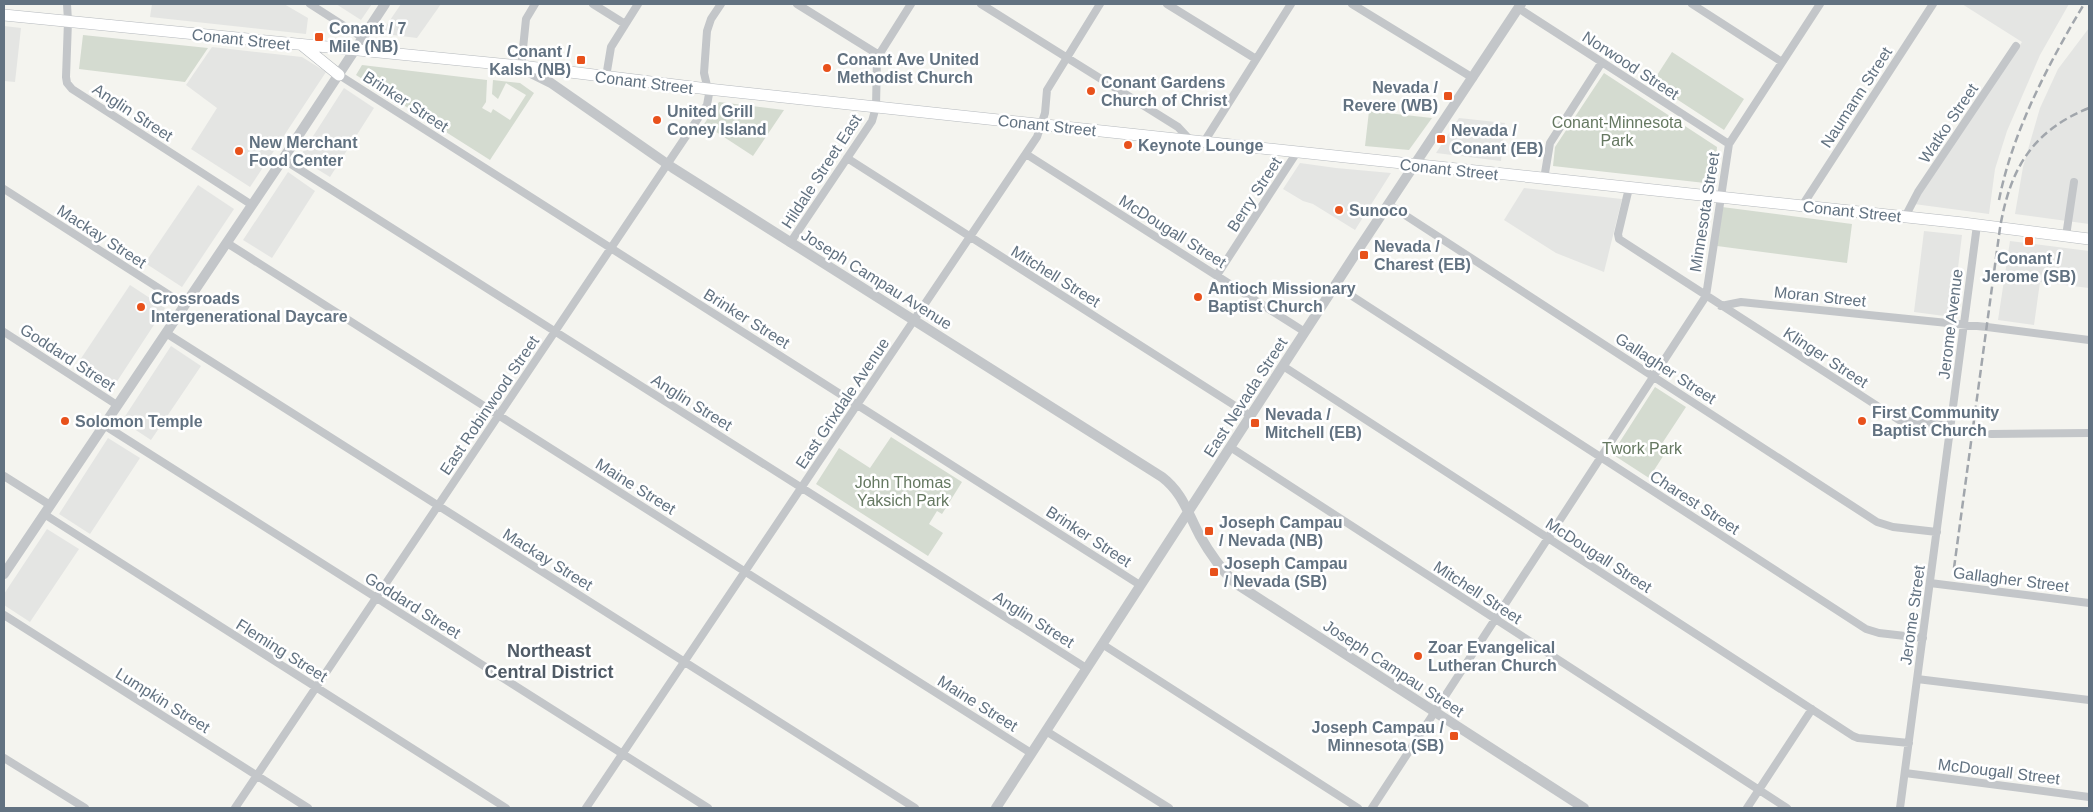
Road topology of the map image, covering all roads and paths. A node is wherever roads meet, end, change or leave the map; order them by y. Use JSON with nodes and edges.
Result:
{"nodes":[{"id":1,"x":67,"y":4,"type":"edge"},
{"id":2,"x":310,"y":4,"type":"edge"},
{"id":3,"x":385,"y":4,"type":"edge"},
{"id":4,"x":535,"y":4,"type":"edge"},
{"id":5,"x":593,"y":4,"type":"edge"},
{"id":6,"x":638,"y":4,"type":"edge"},
{"id":7,"x":721,"y":4,"type":"edge"},
{"id":8,"x":797,"y":4,"type":"edge"},
{"id":9,"x":911,"y":4,"type":"edge"},
{"id":10,"x":981,"y":4,"type":"edge"},
{"id":11,"x":1100,"y":4,"type":"edge"},
{"id":12,"x":1166,"y":4,"type":"edge"},
{"id":13,"x":1291,"y":4,"type":"edge"},
{"id":14,"x":1352,"y":4,"type":"edge"},
{"id":15,"x":1692,"y":4,"type":"edge"},
{"id":16,"x":1820,"y":4,"type":"edge"},
{"id":17,"x":1933,"y":4,"type":"edge"},
{"id":18,"x":1520,"y":6,"type":"edge"},
{"id":19,"x":4,"y":15,"type":"edge"},
{"id":20,"x":68,"y":21,"type":"junction"},
{"id":21,"x":625,"y":24,"type":"junction"},
{"id":22,"x":363,"y":38,"type":"junction"},
{"id":23,"x":302,"y":45,"type":"junction"},
{"id":24,"x":2016,"y":46,"type":"dead end"},
{"id":25,"x":354,"y":50,"type":"junction"},
{"id":26,"x":879,"y":55,"type":"junction"},
{"id":27,"x":1067,"y":57,"type":"junction"},
{"id":28,"x":1256,"y":59,"type":"junction"},
{"id":29,"x":1602,"y":62,"type":"junction"},
{"id":30,"x":1782,"y":62,"type":"junction"},
{"id":31,"x":519,"y":66,"type":"junction"},
{"id":32,"x":339,"y":75,"type":"junction"},
{"id":33,"x":606,"y":78,"type":"junction"},
{"id":34,"x":1473,"y":78,"type":"junction"},
{"id":35,"x":708,"y":89,"type":"junction"},
{"id":36,"x":876,"y":107,"type":"junction"},
{"id":37,"x":1041,"y":125,"type":"junction"},
{"id":38,"x":1191,"y":141,"type":"junction"},
{"id":39,"x":1204,"y":142,"type":"junction"},
{"id":40,"x":1729,"y":144,"type":"junction"},
{"id":41,"x":1297,"y":152,"type":"junction"},
{"id":42,"x":1026,"y":154,"type":"junction"},
{"id":43,"x":283,"y":159,"type":"junction"},
{"id":44,"x":847,"y":159,"type":"junction"},
{"id":45,"x":668,"y":164,"type":"junction"},
{"id":46,"x":1414,"y":165,"type":"junction"},
{"id":47,"x":1544,"y":179,"type":"junction"},
{"id":48,"x":2074,"y":182,"type":"dead end"},
{"id":49,"x":1630,"y":188,"type":"junction"},
{"id":50,"x":4,"y":189,"type":"edge"},
{"id":51,"x":1720,"y":198,"type":"junction"},
{"id":52,"x":1388,"y":204,"type":"junction"},
{"id":53,"x":252,"y":205,"type":"junction"},
{"id":54,"x":1802,"y":206,"type":"junction"},
{"id":55,"x":1905,"y":217,"type":"junction"},
{"id":56,"x":1977,"y":225,"type":"junction"},
{"id":57,"x":2066,"y":236,"type":"junction"},
{"id":58,"x":970,"y":237,"type":"junction"},
{"id":59,"x":2089,"y":239,"type":"edge"},
{"id":60,"x":227,"y":243,"type":"junction"},
{"id":61,"x":790,"y":243,"type":"junction"},
{"id":62,"x":611,"y":248,"type":"junction"},
{"id":63,"x":1217,"y":275,"type":"junction"},
{"id":64,"x":1335,"y":285,"type":"junction"},
{"id":65,"x":1706,"y":296,"type":"junction"},
{"id":66,"x":185,"y":305,"type":"junction"},
{"id":67,"x":1721,"y":306,"type":"junction"},
{"id":68,"x":914,"y":321,"type":"junction"},
{"id":69,"x":1964,"y":325,"type":"junction"},
{"id":70,"x":4,"y":332,"type":"edge"},
{"id":71,"x":555,"y":332,"type":"junction"},
{"id":72,"x":1305,"y":332,"type":"junction"},
{"id":73,"x":166,"y":333,"type":"junction"},
{"id":74,"x":2089,"y":340,"type":"edge"},
{"id":75,"x":1283,"y":366,"type":"junction"},
{"id":76,"x":1653,"y":376,"type":"junction"},
{"id":77,"x":117,"y":405,"type":"junction"},
{"id":78,"x":857,"y":405,"type":"junction"},
{"id":79,"x":499,"y":415,"type":"junction"},
{"id":80,"x":1251,"y":416,"type":"junction"},
{"id":81,"x":104,"y":425,"type":"junction"},
{"id":82,"x":1950,"y":426,"type":"junction"},
{"id":83,"x":2089,"y":433,"type":"edge"},
{"id":84,"x":1991,"y":434,"type":"dead end"},
{"id":85,"x":1230,"y":446,"type":"junction"},
{"id":86,"x":1600,"y":457,"type":"junction"},
{"id":87,"x":4,"y":476,"type":"edge"},
{"id":88,"x":801,"y":488,"type":"junction"},
{"id":89,"x":50,"y":505,"type":"junction"},
{"id":90,"x":438,"y":506,"type":"junction"},
{"id":91,"x":1189,"y":510,"type":"junction"},
{"id":92,"x":44,"y":514,"type":"junction"},
{"id":93,"x":1937,"y":532,"type":"junction"},
{"id":94,"x":1202,"y":538,"type":"joint"},
{"id":95,"x":1548,"y":538,"type":"junction"},
{"id":96,"x":745,"y":571,"type":"junction"},
{"id":97,"x":4,"y":574,"type":"edge"},
{"id":98,"x":1930,"y":583,"type":"junction"},
{"id":99,"x":1140,"y":585,"type":"junction"},
{"id":100,"x":376,"y":598,"type":"junction"},
{"id":101,"x":2089,"y":603,"type":"edge"},
{"id":102,"x":4,"y":616,"type":"edge"},
{"id":103,"x":1496,"y":620,"type":"junction"},
{"id":104,"x":1923,"y":638,"type":"junction"},
{"id":105,"x":1102,"y":644,"type":"junction"},
{"id":106,"x":685,"y":662,"type":"junction"},
{"id":107,"x":1086,"y":668,"type":"junction"},
{"id":108,"x":1917,"y":679,"type":"junction"},
{"id":109,"x":316,"y":688,"type":"junction"},
{"id":110,"x":2089,"y":700,"type":"edge"},
{"id":111,"x":1812,"y":709,"type":"junction"},
{"id":112,"x":1436,"y":713,"type":"junction"},
{"id":113,"x":1046,"y":731,"type":"junction"},
{"id":114,"x":1909,"y":743,"type":"junction"},
{"id":115,"x":1031,"y":752,"type":"junction"},
{"id":116,"x":622,"y":754,"type":"junction"},
{"id":117,"x":4,"y":758,"type":"edge"},
{"id":118,"x":1905,"y":773,"type":"junction"},
{"id":119,"x":256,"y":776,"type":"junction"},
{"id":120,"x":1759,"y":790,"type":"junction"},
{"id":121,"x":2089,"y":797,"type":"edge"},
{"id":122,"x":85,"y":808,"type":"edge"},
{"id":123,"x":235,"y":808,"type":"edge"},
{"id":124,"x":308,"y":808,"type":"edge"},
{"id":125,"x":506,"y":808,"type":"edge"},
{"id":126,"x":586,"y":808,"type":"edge"},
{"id":127,"x":708,"y":808,"type":"edge"},
{"id":128,"x":915,"y":808,"type":"edge"},
{"id":129,"x":996,"y":808,"type":"edge"},
{"id":130,"x":1169,"y":808,"type":"edge"},
{"id":131,"x":1358,"y":808,"type":"edge"},
{"id":132,"x":1372,"y":808,"type":"edge"},
{"id":133,"x":1584,"y":808,"type":"edge"},
{"id":134,"x":1747,"y":808,"type":"edge"},
{"id":135,"x":1787,"y":808,"type":"edge"},
{"id":136,"x":1900,"y":808,"type":"edge"}],
"edges":[{"from":1,"to":20,"type":"street","name":"Anglin Street"},
{"from":2,"to":22,"type":"street"},
{"from":3,"to":22,"type":"street"},
{"from":4,"to":31,"type":"street"},
{"from":5,"to":21,"type":"street"},
{"from":6,"to":21,"type":"street"},
{"from":7,"to":35,"type":"street","name":"East Robinwood Street"},
{"from":8,"to":26,"type":"street"},
{"from":9,"to":26,"type":"street","name":"Hildale Street East"},
{"from":10,"to":27,"type":"street"},
{"from":11,"to":27,"type":"street","name":"East Grixdale Avenue"},
{"from":12,"to":28,"type":"street"},
{"from":13,"to":28,"type":"street"},
{"from":14,"to":34,"type":"street"},
{"from":15,"to":30,"type":"street"},
{"from":16,"to":30,"type":"street","name":"Minnesota Street"},
{"from":17,"to":54,"type":"street","name":"Naumann Street"},
{"from":18,"to":29,"type":"street","name":"Norwood Street"},
{"from":18,"to":34,"type":"street","name":"East Nevada Street"},
{"from":19,"to":20,"type":"main road","name":"Conant Street"},
{"from":20,"to":23,"type":"main road","name":"Conant Street"},
{"from":20,"to":53,"type":"street","name":"Anglin Street"},
{"from":21,"to":33,"type":"street"},
{"from":22,"to":25,"type":"street"},
{"from":23,"to":25,"type":"main road","name":"Conant Street"},
{"from":23,"to":32,"type":"main road"},
{"from":24,"to":55,"type":"street","name":"Watko Street"},
{"from":25,"to":31,"type":"main road","name":"Conant Street"},
{"from":25,"to":32,"type":"street"},
{"from":26,"to":36,"type":"street","name":"Hildale Street East"},
{"from":27,"to":37,"type":"street","name":"East Grixdale Avenue"},
{"from":27,"to":38,"type":"street"},
{"from":28,"to":39,"type":"street"},
{"from":29,"to":40,"type":"street","name":"Norwood Street"},
{"from":29,"to":47,"type":"street"},
{"from":30,"to":40,"type":"street","name":"Minnesota Street"},
{"from":31,"to":33,"type":"main road","name":"Conant Street"},
{"from":31,"to":45,"type":"street","name":"Joseph Campau Avenue"},
{"from":32,"to":43,"type":"street"},
{"from":32,"to":62,"type":"street","name":"Brinker Street"},
{"from":33,"to":35,"type":"main road","name":"Conant Street"},
{"from":34,"to":46,"type":"street","name":"East Nevada Street"},
{"from":35,"to":36,"type":"main road","name":"Conant Street"},
{"from":35,"to":45,"type":"street","name":"East Robinwood Street"},
{"from":36,"to":37,"type":"main road","name":"Conant Street"},
{"from":36,"to":44,"type":"street","name":"Hildale Street East"},
{"from":37,"to":38,"type":"main road","name":"Conant Street"},
{"from":37,"to":42,"type":"street","name":"East Grixdale Avenue"},
{"from":38,"to":39,"type":"main road","name":"Conant Street"},
{"from":39,"to":41,"type":"main road","name":"Conant Street"},
{"from":40,"to":51,"type":"street","name":"Minnesota Street"},
{"from":41,"to":46,"type":"main road","name":"Conant Street"},
{"from":41,"to":63,"type":"street","name":"Berry Street"},
{"from":42,"to":58,"type":"street","name":"East Grixdale Avenue"},
{"from":42,"to":63,"type":"street","name":"McDougall Street"},
{"from":43,"to":53,"type":"street"},
{"from":43,"to":71,"type":"street","name":"Anglin Street"},
{"from":44,"to":58,"type":"street","name":"Mitchell Street"},
{"from":44,"to":61,"type":"street","name":"Hildale Street East"},
{"from":45,"to":61,"type":"street","name":"Joseph Campau Avenue"},
{"from":45,"to":62,"type":"street","name":"East Robinwood Street"},
{"from":46,"to":47,"type":"main road","name":"Conant Street"},
{"from":46,"to":52,"type":"street","name":"East Nevada Street"},
{"from":47,"to":49,"type":"main road","name":"Conant Street"},
{"from":48,"to":57,"type":"street"},
{"from":49,"to":51,"type":"main road","name":"Conant Street"},
{"from":49,"to":65,"type":"street"},
{"from":50,"to":66,"type":"street","name":"Mackay Street"},
{"from":51,"to":54,"type":"main road","name":"Conant Street"},
{"from":51,"to":65,"type":"street","name":"Minnesota Street"},
{"from":52,"to":64,"type":"street","name":"East Nevada Street"},
{"from":52,"to":76,"type":"street","name":"Gallagher Street"},
{"from":53,"to":60,"type":"street"},
{"from":54,"to":55,"type":"main road","name":"Conant Street"},
{"from":55,"to":56,"type":"main road","name":"Conant Street"},
{"from":56,"to":57,"type":"main road","name":"Conant Street"},
{"from":56,"to":69,"type":"street","name":"Jerome Avenue"},
{"from":57,"to":59,"type":"main road","name":"Conant Street"},
{"from":58,"to":68,"type":"street","name":"East Grixdale Avenue"},
{"from":58,"to":80,"type":"street","name":"Mitchell Street"},
{"from":60,"to":66,"type":"street"},
{"from":60,"to":79,"type":"street","name":"Maine Street"},
{"from":61,"to":68,"type":"street","name":"Joseph Campau Avenue"},
{"from":62,"to":71,"type":"street","name":"East Robinwood Street"},
{"from":62,"to":78,"type":"street","name":"Brinker Street"},
{"from":63,"to":72,"type":"street","name":"McDougall Street"},
{"from":64,"to":72,"type":"street","name":"East Nevada Street"},
{"from":64,"to":86,"type":"street","name":"Charest Street"},
{"from":65,"to":67,"type":"street"},
{"from":65,"to":76,"type":"street","name":"Minnesota Street"},
{"from":66,"to":73,"type":"street"},
{"from":67,"to":69,"type":"street","name":"Moran Street"},
{"from":67,"to":82,"type":"street","name":"Klinger Street"},
{"from":68,"to":78,"type":"street","name":"East Grixdale Avenue"},
{"from":68,"to":91,"type":"street","name":"Joseph Campau Avenue"},
{"from":69,"to":74,"type":"street","name":"Moran Street"},
{"from":69,"to":82,"type":"street","name":"Jerome Avenue"},
{"from":70,"to":77,"type":"street","name":"Goddard Street"},
{"from":71,"to":79,"type":"street","name":"East Robinwood Street"},
{"from":71,"to":88,"type":"street","name":"Anglin Street"},
{"from":72,"to":75,"type":"street","name":"East Nevada Street"},
{"from":73,"to":77,"type":"street"},
{"from":73,"to":90,"type":"street","name":"Mackay Street"},
{"from":75,"to":80,"type":"street","name":"East Nevada Street"},
{"from":75,"to":95,"type":"street","name":"McDougall Street"},
{"from":76,"to":86,"type":"street","name":"Minnesota Street"},
{"from":76,"to":93,"type":"street","name":"Gallagher Street"},
{"from":77,"to":81,"type":"street"},
{"from":78,"to":88,"type":"street","name":"East Grixdale Avenue"},
{"from":78,"to":99,"type":"street","name":"Brinker Street"},
{"from":79,"to":90,"type":"street","name":"East Robinwood Street"},
{"from":79,"to":96,"type":"street","name":"Maine Street"},
{"from":80,"to":85,"type":"street","name":"East Nevada Street"},
{"from":81,"to":89,"type":"street"},
{"from":81,"to":100,"type":"street","name":"Goddard Street"},
{"from":82,"to":93,"type":"street","name":"Jerome Street"},
{"from":83,"to":84,"type":"street"},
{"from":85,"to":91,"type":"street","name":"East Nevada Street"},
{"from":85,"to":103,"type":"street","name":"Mitchell Street"},
{"from":86,"to":95,"type":"street","name":"Minnesota Street"},
{"from":86,"to":104,"type":"street","name":"Charest Street"},
{"from":87,"to":89,"type":"street"},
{"from":88,"to":96,"type":"street","name":"East Grixdale Avenue"},
{"from":88,"to":107,"type":"street","name":"Anglin Street"},
{"from":89,"to":92,"type":"street"},
{"from":90,"to":100,"type":"street","name":"East Robinwood Street"},
{"from":90,"to":106,"type":"street","name":"Mackay Street"},
{"from":91,"to":94,"type":"street","name":"Joseph Campau Avenue"},
{"from":91,"to":99,"type":"street","name":"East Nevada Street"},
{"from":92,"to":97,"type":"street"},
{"from":92,"to":109,"type":"street","name":"Fleming Street"},
{"from":93,"to":98,"type":"street","name":"Jerome Street"},
{"from":94,"to":112,"type":"street","name":"Joseph Campau Street"},
{"from":95,"to":103,"type":"street","name":"Minnesota Street"},
{"from":95,"to":111,"type":"street","name":"McDougall Street"},
{"from":96,"to":106,"type":"street","name":"East Grixdale Avenue"},
{"from":96,"to":115,"type":"street","name":"Maine Street"},
{"from":98,"to":101,"type":"street","name":"Gallagher Street"},
{"from":98,"to":104,"type":"street","name":"Jerome Street"},
{"from":99,"to":105,"type":"street","name":"East Nevada Street"},
{"from":100,"to":109,"type":"street","name":"East Robinwood Street"},
{"from":100,"to":116,"type":"street","name":"Goddard Street"},
{"from":102,"to":119,"type":"street","name":"Lumpkin Street"},
{"from":103,"to":112,"type":"street","name":"Minnesota Street"},
{"from":103,"to":120,"type":"street","name":"Mitchell Street"},
{"from":104,"to":108,"type":"street","name":"Jerome Street"},
{"from":105,"to":107,"type":"street","name":"East Nevada Street"},
{"from":105,"to":131,"type":"street"},
{"from":106,"to":116,"type":"street","name":"East Grixdale Avenue"},
{"from":106,"to":128,"type":"street","name":"Mackay Street"},
{"from":107,"to":113,"type":"street","name":"East Nevada Street"},
{"from":108,"to":110,"type":"street"},
{"from":108,"to":114,"type":"street","name":"Jerome Street"},
{"from":109,"to":119,"type":"street","name":"East Robinwood Street"},
{"from":109,"to":125,"type":"street","name":"Fleming Street"},
{"from":111,"to":114,"type":"street","name":"McDougall Street"},
{"from":111,"to":120,"type":"street"},
{"from":112,"to":132,"type":"street","name":"Minnesota Street"},
{"from":112,"to":133,"type":"street","name":"Joseph Campau Street"},
{"from":113,"to":115,"type":"street","name":"East Nevada Street"},
{"from":113,"to":130,"type":"street"},
{"from":114,"to":118,"type":"street","name":"Jerome Street"},
{"from":115,"to":129,"type":"street","name":"East Nevada Street"},
{"from":116,"to":126,"type":"street","name":"East Grixdale Avenue"},
{"from":116,"to":127,"type":"street","name":"Goddard Street"},
{"from":117,"to":122,"type":"street"},
{"from":118,"to":121,"type":"street","name":"McDougall Street"},
{"from":118,"to":136,"type":"street","name":"Jerome Street"},
{"from":119,"to":123,"type":"street","name":"East Robinwood Street"},
{"from":119,"to":124,"type":"street","name":"Lumpkin Street"},
{"from":120,"to":134,"type":"street"},
{"from":120,"to":135,"type":"street","name":"Mitchell Street"}]}
